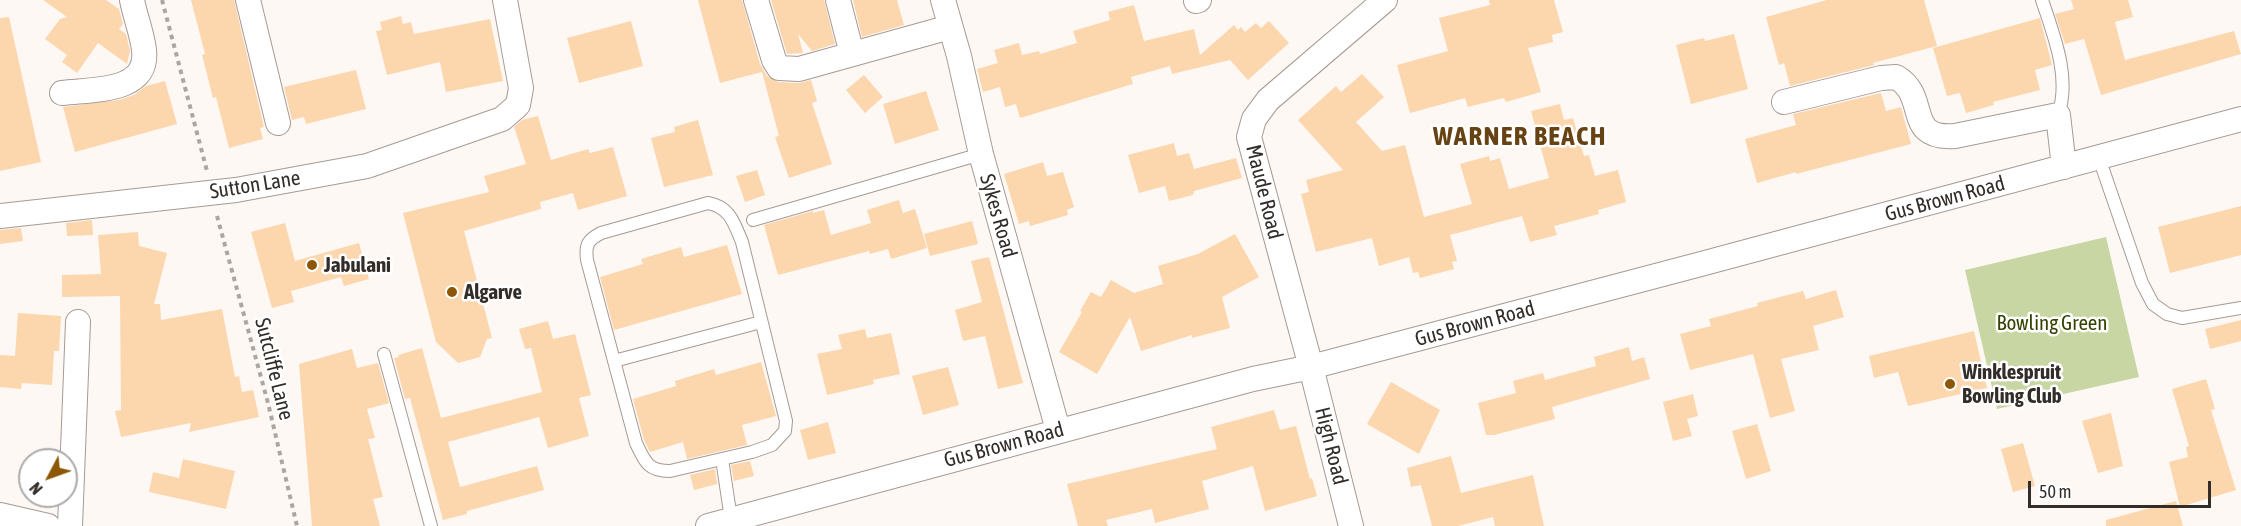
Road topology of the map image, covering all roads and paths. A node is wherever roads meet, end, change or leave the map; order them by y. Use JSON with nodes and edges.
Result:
{"nodes":[{"id":1,"x":132,"y":0,"type":"edge"},
{"id":2,"x":162,"y":0,"type":"edge"},
{"id":3,"x":248,"y":0,"type":"edge"},
{"id":4,"x":505,"y":0,"type":"edge"},
{"id":5,"x":756,"y":0,"type":"edge"},
{"id":6,"x":838,"y":0,"type":"edge"},
{"id":7,"x":943,"y":0,"type":"edge"},
{"id":8,"x":1386,"y":0,"type":"edge"},
{"id":9,"x":2042,"y":0,"type":"edge"},
{"id":10,"x":950,"y":27,"type":"junction"},
{"id":11,"x":852,"y":54,"type":"junction"},
{"id":12,"x":62,"y":93,"type":"dead end"},
{"id":13,"x":1784,"y":102,"type":"dead end"},
{"id":14,"x":2058,"y":115,"type":"junction"},
{"id":15,"x":2241,"y":118,"type":"edge"},
{"id":16,"x":278,"y":123,"type":"dead end"},
{"id":17,"x":981,"y":154,"type":"junction"},
{"id":18,"x":2099,"y":158,"type":"junction"},
{"id":19,"x":2064,"y":167,"type":"junction"},
{"id":20,"x":208,"y":177,"type":"dead end"},
{"id":21,"x":0,"y":216,"type":"edge"},
{"id":22,"x":218,"y":220,"type":"dead end"},
{"id":23,"x":753,"y":220,"type":"dead end"},
{"id":24,"x":2241,"y":308,"type":"edge"},
{"id":25,"x":78,"y":322,"type":"dead end"},
{"id":26,"x":761,"y":322,"type":"junction"},
{"id":27,"x":384,"y":354,"type":"dead end"},
{"id":28,"x":614,"y":361,"type":"junction"},
{"id":29,"x":1311,"y":367,"type":"junction"},
{"id":30,"x":1058,"y":430,"type":"junction"},
{"id":31,"x":722,"y":459,"type":"junction"},
{"id":32,"x":0,"y":515,"type":"edge"},
{"id":33,"x":731,"y":519,"type":"junction"},
{"id":34,"x":48,"y":526,"type":"edge"},
{"id":35,"x":70,"y":526,"type":"edge"},
{"id":36,"x":297,"y":526,"type":"edge"},
{"id":37,"x":431,"y":526,"type":"edge"},
{"id":38,"x":708,"y":526,"type":"edge"},
{"id":39,"x":1351,"y":526,"type":"edge"}],
"edges":[{"from":1,"to":12,"type":"street"},
{"from":2,"to":20,"type":"path"},
{"from":3,"to":16,"type":"street"},
{"from":4,"to":21,"type":"street","name":"Sutton Lane"},
{"from":5,"to":11,"type":"street"},
{"from":6,"to":11,"type":"street"},
{"from":7,"to":10,"type":"street","name":"Sykes Road"},
{"from":8,"to":29,"type":"street","name":"Maude Road"},
{"from":9,"to":14,"type":"lane"},
{"from":10,"to":11,"type":"street"},
{"from":10,"to":17,"type":"street","name":"Sykes Road"},
{"from":13,"to":14,"type":"street"},
{"from":14,"to":19,"type":"street"},
{"from":15,"to":18,"type":"street","name":"Gus Brown Road"},
{"from":17,"to":23,"type":"lane"},
{"from":17,"to":30,"type":"street","name":"Sykes Road"},
{"from":18,"to":19,"type":"street","name":"Gus Brown Road"},
{"from":18,"to":24,"type":"lane"},
{"from":19,"to":29,"type":"street","name":"Gus Brown Road"},
{"from":22,"to":36,"type":"path","name":"Sutcliffe Lane"},
{"from":25,"to":35,"type":"street"},
{"from":26,"to":28,"type":"lane"},
{"from":26,"to":28,"type":"lane"},
{"from":26,"to":31,"type":"lane"},
{"from":27,"to":37,"type":"lane"},
{"from":28,"to":31,"type":"lane"},
{"from":29,"to":30,"type":"street","name":"Gus Brown Road"},
{"from":29,"to":39,"type":"street","name":"High Road"},
{"from":30,"to":33,"type":"street","name":"Gus Brown Road"},
{"from":31,"to":33,"type":"lane"},
{"from":32,"to":34,"type":"street"},
{"from":33,"to":38,"type":"street","name":"Gus Brown Road"}]}
